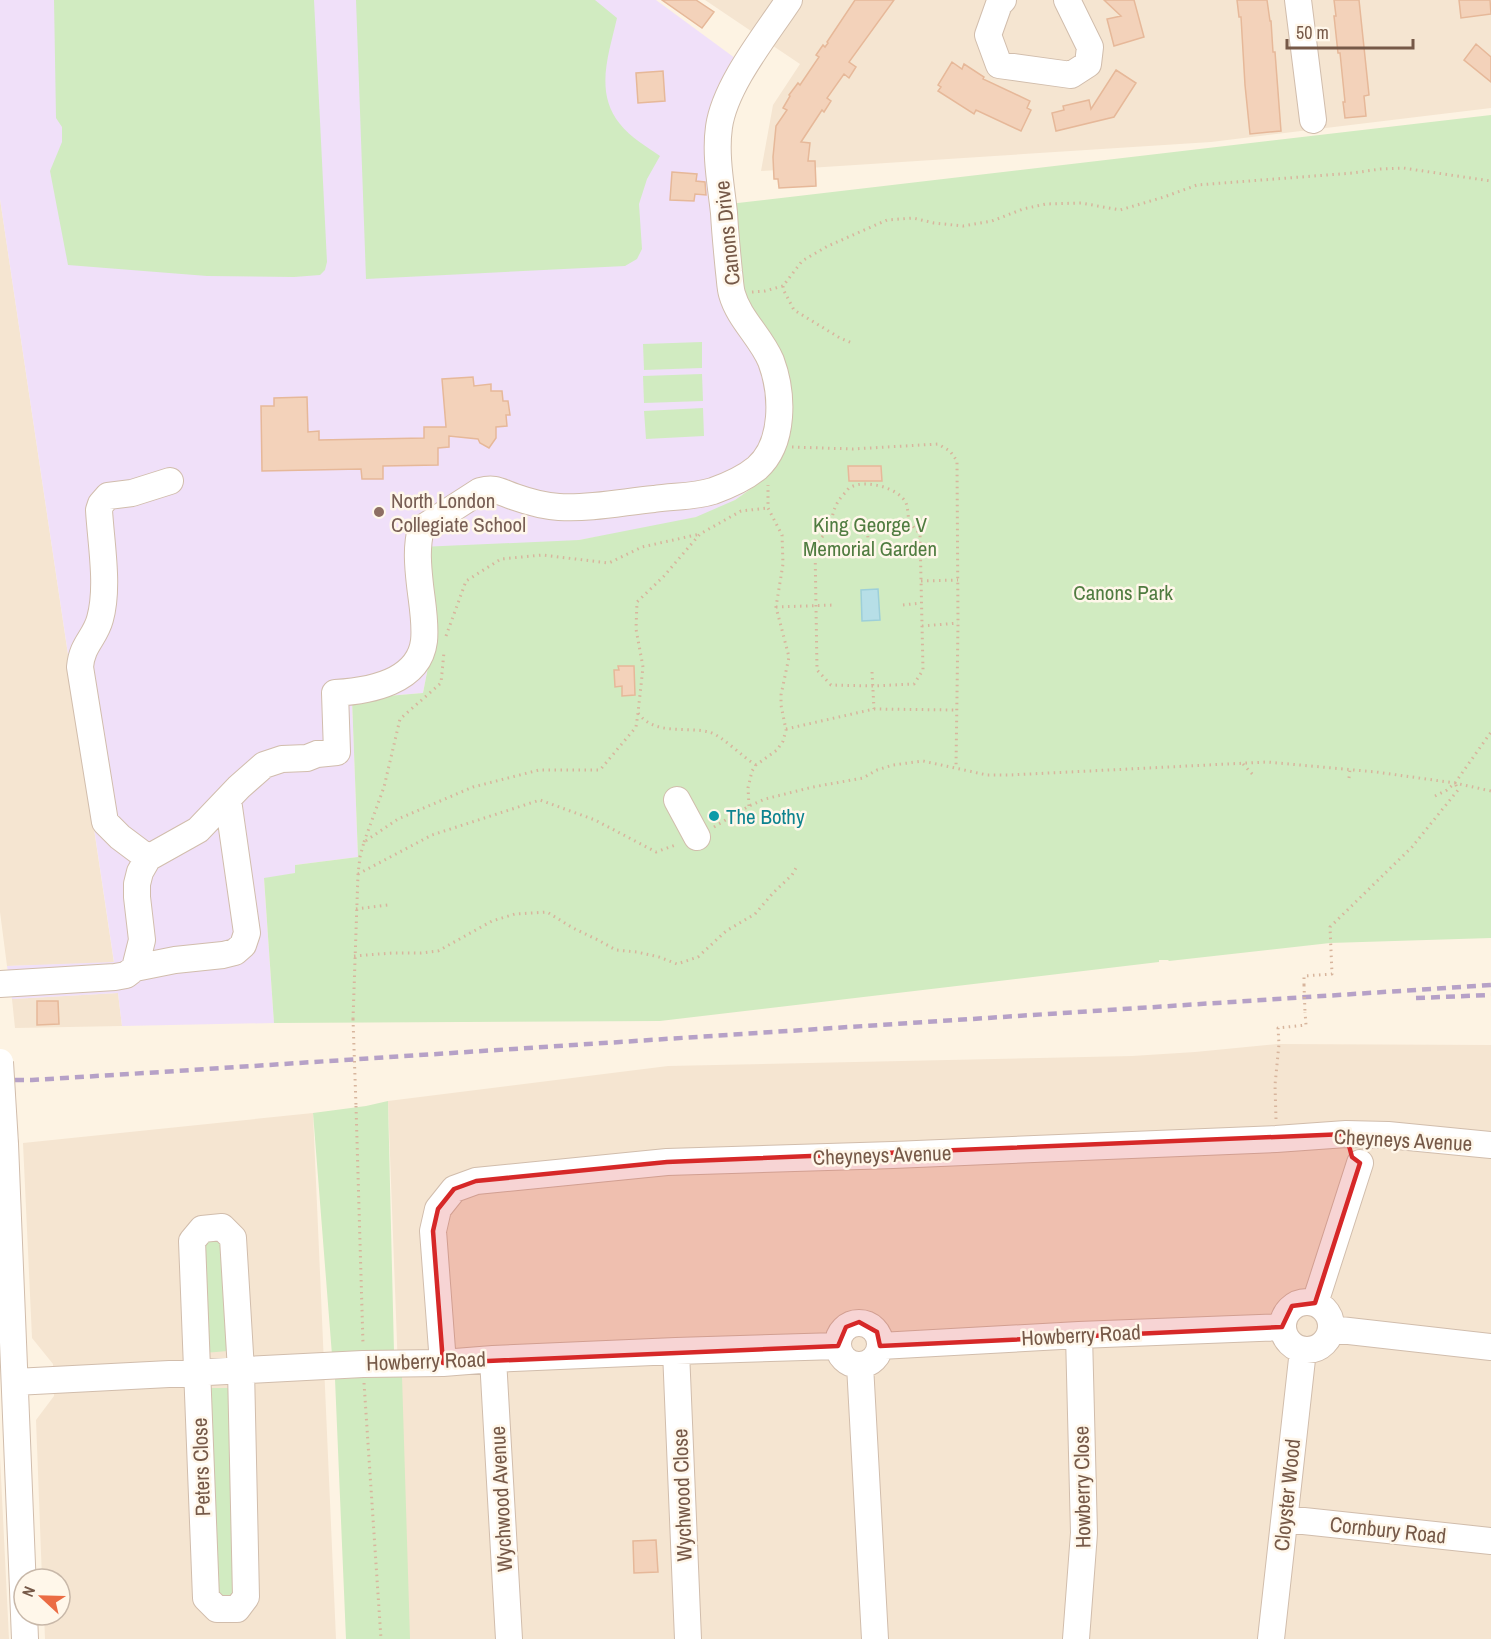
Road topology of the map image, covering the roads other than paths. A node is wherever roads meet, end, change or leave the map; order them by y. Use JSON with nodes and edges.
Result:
{"nodes":[{"id":1,"x":789,"y":0,"type":"edge"},
{"id":2,"x":1067,"y":0,"type":"edge"},
{"id":3,"x":1299,"y":0,"type":"edge"},
{"id":4,"x":998,"y":1,"type":"edge"},
{"id":5,"x":1313,"y":120,"type":"dead end"},
{"id":6,"x":170,"y":481,"type":"dead end"},
{"id":7,"x":228,"y":800,"type":"junction"},
{"id":8,"x":677,"y":800,"type":"dead end"},
{"id":9,"x":198,"y":830,"type":"junction"},
{"id":10,"x":697,"y":837,"type":"road end"},
{"id":11,"x":235,"y":848,"type":"junction"},
{"id":12,"x":148,"y":858,"type":"junction"},
{"id":13,"x":135,"y":968,"type":"junction"},
{"id":14,"x":0,"y":984,"type":"edge"},
{"id":15,"x":0,"y":1062,"type":"edge"},
{"id":16,"x":1346,"y":1134,"type":"junction"},
{"id":17,"x":1388,"y":1135,"type":"junction"},
{"id":18,"x":1491,"y":1145,"type":"edge"},
{"id":19,"x":1360,"y":1163,"type":"junction"},
{"id":20,"x":5,"y":1264,"type":"edge"},
{"id":21,"x":1315,"y":1303,"type":"junction"},
{"id":22,"x":1282,"y":1327,"type":"junction"},
{"id":23,"x":1331,"y":1329,"type":"junction"},
{"id":24,"x":1079,"y":1335,"type":"junction"},
{"id":25,"x":838,"y":1346,"type":"junction"},
{"id":26,"x":880,"y":1346,"type":"junction"},
{"id":27,"x":1491,"y":1347,"type":"edge"},
{"id":28,"x":1303,"y":1350,"type":"junction"},
{"id":29,"x":676,"y":1351,"type":"junction"},
{"id":30,"x":494,"y":1359,"type":"junction"},
{"id":31,"x":443,"y":1363,"type":"junction"},
{"id":32,"x":860,"y":1365,"type":"junction"},
{"id":33,"x":241,"y":1370,"type":"junction"},
{"id":34,"x":197,"y":1371,"type":"junction"},
{"id":35,"x":15,"y":1382,"type":"junction"},
{"id":36,"x":1285,"y":1519,"type":"junction"},
{"id":37,"x":1491,"y":1541,"type":"edge"},
{"id":38,"x":25,"y":1639,"type":"edge"},
{"id":39,"x":508,"y":1639,"type":"edge"},
{"id":40,"x":688,"y":1639,"type":"edge"},
{"id":41,"x":875,"y":1639,"type":"edge"},
{"id":42,"x":1076,"y":1639,"type":"edge"},
{"id":43,"x":1271,"y":1639,"type":"edge"}],
"edges":[{"from":1,"to":7,"type":"street","name":"Canons Drive"},
{"from":2,"to":4,"type":"street"},
{"from":3,"to":5,"type":"street"},
{"from":6,"to":12,"type":"street"},
{"from":7,"to":9,"type":"street"},
{"from":7,"to":11,"type":"street"},
{"from":8,"to":10,"type":"street"},
{"from":9,"to":11,"type":"street"},
{"from":9,"to":12,"type":"street"},
{"from":11,"to":13,"type":"street"},
{"from":12,"to":13,"type":"street"},
{"from":13,"to":14,"type":"street"},
{"from":15,"to":20,"type":"street","bridge":true},
{"from":16,"to":17,"type":"street","name":"Cheyneys Avenue"},
{"from":16,"to":19,"type":"street"},
{"from":16,"to":31,"type":"street","name":"Cheyneys Avenue"},
{"from":17,"to":18,"type":"street","name":"Cheyneys Avenue"},
{"from":17,"to":19,"type":"street"},
{"from":19,"to":21,"type":"street"},
{"from":20,"to":35,"type":"street"},
{"from":21,"to":22,"type":"street"},
{"from":21,"to":23,"type":"street"},
{"from":22,"to":24,"type":"street","name":"Howberry Road"},
{"from":22,"to":28,"type":"street"},
{"from":23,"to":27,"type":"street"},
{"from":23,"to":28,"type":"street"},
{"from":24,"to":26,"type":"street","name":"Howberry Road"},
{"from":24,"to":42,"type":"street","name":"Howberry Close"},
{"from":25,"to":26,"type":"street"},
{"from":25,"to":29,"type":"street","name":"Howberry Road"},
{"from":25,"to":32,"type":"street"},
{"from":26,"to":32,"type":"street"},
{"from":28,"to":36,"type":"street","name":"Cloyster Wood"},
{"from":29,"to":30,"type":"street","name":"Howberry Road"},
{"from":29,"to":40,"type":"street","name":"Wychwood Close"},
{"from":30,"to":31,"type":"street","name":"Howberry Road"},
{"from":30,"to":39,"type":"street","name":"Wychwood Avenue"},
{"from":31,"to":33,"type":"street","name":"Howberry Road"},
{"from":32,"to":41,"type":"street"},
{"from":33,"to":34,"type":"street","name":"Howberry Road"},
{"from":33,"to":34,"type":"street","name":"Peters Close"},
{"from":33,"to":34,"type":"street","name":"Peters Close"},
{"from":34,"to":35,"type":"street","name":"Howberry Road"},
{"from":35,"to":38,"type":"street"},
{"from":36,"to":37,"type":"street","name":"Cornbury Road"},
{"from":36,"to":43,"type":"street","name":"Cloyster Wood"}]}
